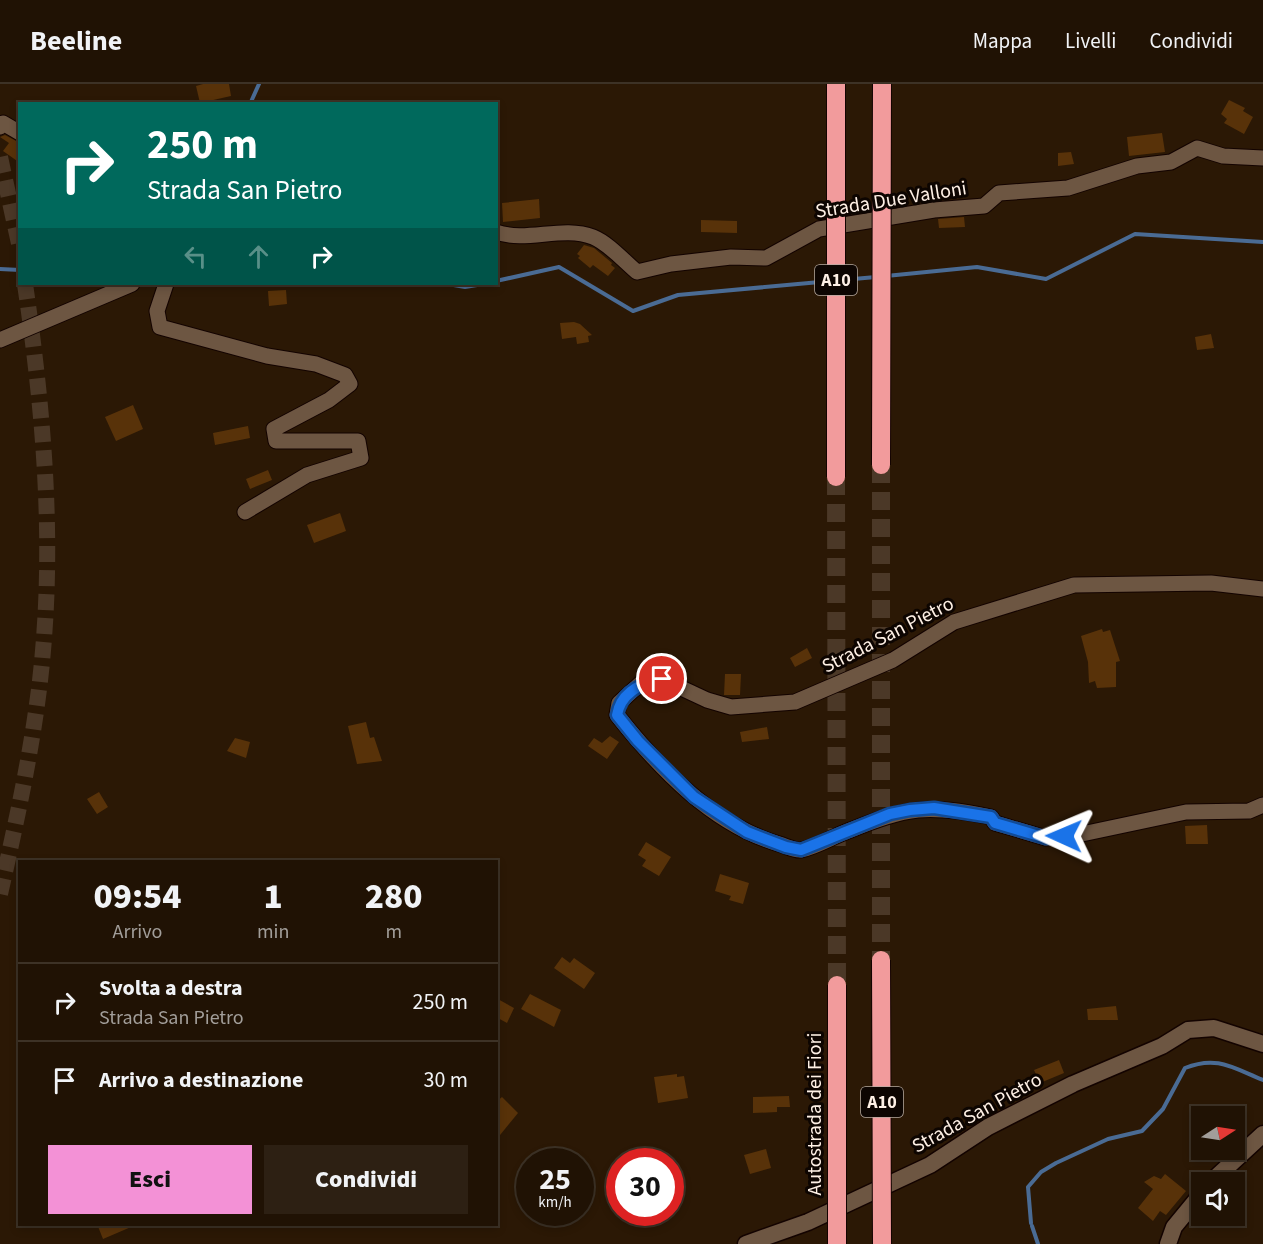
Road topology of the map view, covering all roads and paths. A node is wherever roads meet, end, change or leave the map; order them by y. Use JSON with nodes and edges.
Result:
{"nodes":[{"id":1,"x":836,"y":84,"type":"edge"},
{"id":2,"x":882,"y":84,"type":"edge"},
{"id":3,"x":0,"y":127,"type":"edge"},
{"id":4,"x":18,"y":132,"type":"edge"},
{"id":5,"x":1263,"y":158,"type":"edge"},
{"id":6,"x":498,"y":233,"type":"edge"},
{"id":7,"x":130,"y":285,"type":"edge"},
{"id":8,"x":166,"y":285,"type":"edge"},
{"id":9,"x":0,"y":340,"type":"edge"},
{"id":10,"x":881,"y":465,"type":"tunnel mouth"},
{"id":11,"x":837,"y":477,"type":"tunnel mouth"},
{"id":12,"x":245,"y":513,"type":"dead end"},
{"id":13,"x":1263,"y":590,"type":"edge"},
{"id":14,"x":1263,"y":805,"type":"edge"},
{"id":15,"x":881,"y":960,"type":"tunnel mouth"},
{"id":16,"x":837,"y":985,"type":"tunnel mouth"},
{"id":17,"x":1263,"y":1044,"type":"edge"},
{"id":18,"x":1263,"y":1134,"type":"edge"},
{"id":19,"x":1222,"y":1172,"type":"edge"},
{"id":20,"x":1191,"y":1206,"type":"edge"},
{"id":21,"x":746,"y":1244,"type":"edge"},
{"id":22,"x":837,"y":1244,"type":"edge"},
{"id":23,"x":882,"y":1244,"type":"edge"},
{"id":24,"x":1168,"y":1244,"type":"edge"}],
"edges":[{"from":1,"to":11,"type":"highway","number":"A10","bridge":true},
{"from":2,"to":10,"type":"highway","number":"A10","bridge":true},
{"from":3,"to":4,"type":"street"},
{"from":5,"to":6,"type":"street","name":"Strada Due Valloni"},
{"from":7,"to":9,"type":"street"},
{"from":8,"to":12,"type":"street"},
{"from":13,"to":14,"type":"street","name":"Strada San Pietro"},
{"from":15,"to":23,"type":"highway","number":"A10","bridge":true},
{"from":16,"to":22,"type":"highway","name":"Autostrada dei Fiori","number":"A10","bridge":true},
{"from":17,"to":21,"type":"street","name":"Strada San Pietro"},
{"from":18,"to":19,"type":"street"},
{"from":20,"to":24,"type":"street"}]}
